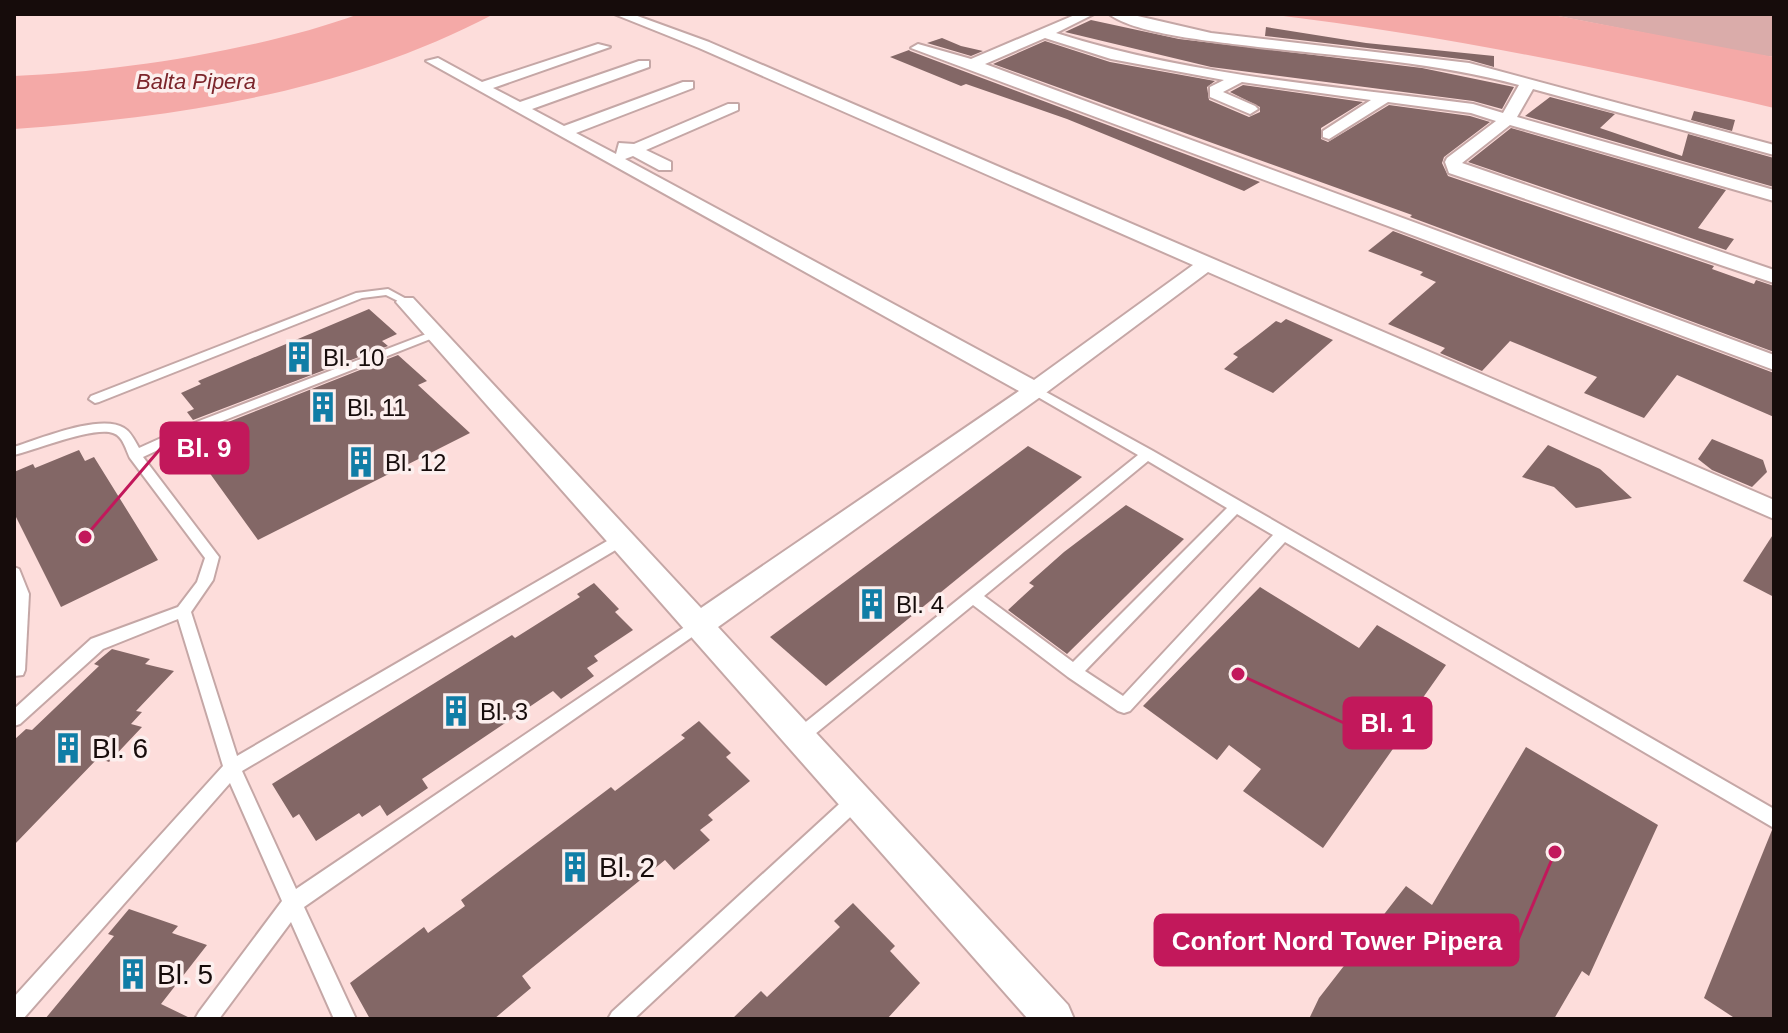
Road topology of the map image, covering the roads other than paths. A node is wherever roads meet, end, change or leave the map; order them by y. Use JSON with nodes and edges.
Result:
{"nodes":[{"id":1,"x":620,"y":14,"type":"edge"},
{"id":2,"x":1088,"y":14,"type":"edge"},
{"id":3,"x":1115,"y":14,"type":"edge"},
{"id":4,"x":1044,"y":33,"type":"junction"},
{"id":5,"x":603,"y":47,"type":"dead end"},
{"id":6,"x":918,"y":48,"type":"dead end"},
{"id":7,"x":433,"y":61,"type":"dead end"},
{"id":8,"x":644,"y":64,"type":"dead end"},
{"id":9,"x":972,"y":64,"type":"junction"},
{"id":10,"x":1239,"y":78,"type":"junction"},
{"id":11,"x":1528,"y":81,"type":"junction"},
{"id":12,"x":489,"y":85,"type":"junction"},
{"id":13,"x":688,"y":85,"type":"dead end"},
{"id":14,"x":1386,"y":97,"type":"junction"},
{"id":15,"x":527,"y":105,"type":"junction"},
{"id":16,"x":733,"y":107,"type":"dead end"},
{"id":17,"x":1250,"y":109,"type":"dead end"},
{"id":18,"x":1508,"y":119,"type":"junction"},
{"id":19,"x":582,"y":125,"type":"junction"},
{"id":20,"x":564,"y":132,"type":"junction"},
{"id":21,"x":1329,"y":134,"type":"dead end"},
{"id":22,"x":633,"y":150,"type":"junction"},
{"id":23,"x":1774,"y":150,"type":"edge"},
{"id":24,"x":613,"y":159,"type":"junction"},
{"id":25,"x":665,"y":166,"type":"dead end"},
{"id":26,"x":1774,"y":196,"type":"edge"},
{"id":27,"x":1208,"y":263,"type":"junction"},
{"id":28,"x":1774,"y":277,"type":"edge"},
{"id":29,"x":406,"y":302,"type":"joint"},
{"id":30,"x":434,"y":334,"type":"junction"},
{"id":31,"x":1774,"y":363,"type":"edge"},
{"id":32,"x":1035,"y":390,"type":"junction"},
{"id":33,"x":95,"y":399,"type":"dead end"},
{"id":34,"x":14,"y":451,"type":"edge"},
{"id":35,"x":1148,"y":454,"type":"junction"},
{"id":36,"x":135,"y":455,"type":"junction"},
{"id":37,"x":1237,"y":506,"type":"junction"},
{"id":38,"x":1774,"y":510,"type":"edge"},
{"id":39,"x":1284,"y":533,"type":"junction"},
{"id":40,"x":619,"y":541,"type":"junction"},
{"id":41,"x":14,"y":573,"type":"edge"},
{"id":42,"x":974,"y":597,"type":"junction"},
{"id":43,"x":183,"y":611,"type":"junction"},
{"id":44,"x":697,"y":626,"type":"junction"},
{"id":45,"x":17,"y":670,"type":"dead end"},
{"id":46,"x":1074,"y":672,"type":"junction"},
{"id":47,"x":14,"y":719,"type":"edge"},
{"id":48,"x":798,"y":738,"type":"junction"},
{"id":49,"x":232,"y":768,"type":"junction"},
{"id":50,"x":855,"y":801,"type":"junction"},
{"id":51,"x":1774,"y":819,"type":"edge"},
{"id":52,"x":293,"y":903,"type":"junction"},
{"id":53,"x":14,"y":1013,"type":"edge"},
{"id":54,"x":206,"y":1019,"type":"edge"},
{"id":55,"x":345,"y":1019,"type":"edge"},
{"id":56,"x":619,"y":1019,"type":"edge"},
{"id":57,"x":1054,"y":1019,"type":"edge"}],
"edges":[{"from":1,"to":27,"type":"street"},
{"from":2,"to":4,"type":"street"},
{"from":3,"to":11,"type":"street"},
{"from":4,"to":9,"type":"street"},
{"from":4,"to":10,"type":"street"},
{"from":5,"to":12,"type":"street"},
{"from":6,"to":9,"type":"street"},
{"from":7,"to":12,"type":"street"},
{"from":8,"to":15,"type":"street"},
{"from":9,"to":31,"type":"street"},
{"from":10,"to":14,"type":"street"},
{"from":10,"to":17,"type":"street"},
{"from":11,"to":18,"type":"street"},
{"from":11,"to":23,"type":"street"},
{"from":12,"to":15,"type":"street"},
{"from":13,"to":19,"type":"street"},
{"from":14,"to":18,"type":"street"},
{"from":14,"to":21,"type":"street"},
{"from":15,"to":19,"type":"street"},
{"from":15,"to":20,"type":"street"},
{"from":16,"to":22,"type":"street"},
{"from":18,"to":26,"type":"street"},
{"from":18,"to":28,"type":"street"},
{"from":19,"to":20,"type":"street"},
{"from":19,"to":22,"type":"street"},
{"from":20,"to":24,"type":"street"},
{"from":22,"to":24,"type":"street"},
{"from":22,"to":25,"type":"street"},
{"from":24,"to":32,"type":"street"},
{"from":27,"to":32,"type":"street"},
{"from":27,"to":38,"type":"street"},
{"from":29,"to":30,"type":"street"},
{"from":29,"to":33,"type":"lane"},
{"from":30,"to":36,"type":"lane"},
{"from":30,"to":40,"type":"street"},
{"from":32,"to":35,"type":"lane"},
{"from":32,"to":44,"type":"street"},
{"from":34,"to":36,"type":"lane"},
{"from":35,"to":37,"type":"lane"},
{"from":35,"to":42,"type":"lane"},
{"from":36,"to":43,"type":"lane"},
{"from":37,"to":39,"type":"lane"},
{"from":37,"to":46,"type":"lane"},
{"from":39,"to":46,"type":"lane"},
{"from":39,"to":51,"type":"lane"},
{"from":40,"to":44,"type":"street"},
{"from":40,"to":49,"type":"lane"},
{"from":41,"to":45,"type":"lane"},
{"from":42,"to":46,"type":"lane"},
{"from":42,"to":48,"type":"lane"},
{"from":43,"to":47,"type":"lane"},
{"from":43,"to":49,"type":"lane"},
{"from":44,"to":48,"type":"street"},
{"from":44,"to":52,"type":"lane"},
{"from":48,"to":50,"type":"street"},
{"from":49,"to":52,"type":"lane"},
{"from":49,"to":53,"type":"lane"},
{"from":50,"to":56,"type":"lane"},
{"from":50,"to":57,"type":"street"},
{"from":52,"to":54,"type":"lane"},
{"from":52,"to":55,"type":"lane"}]}
